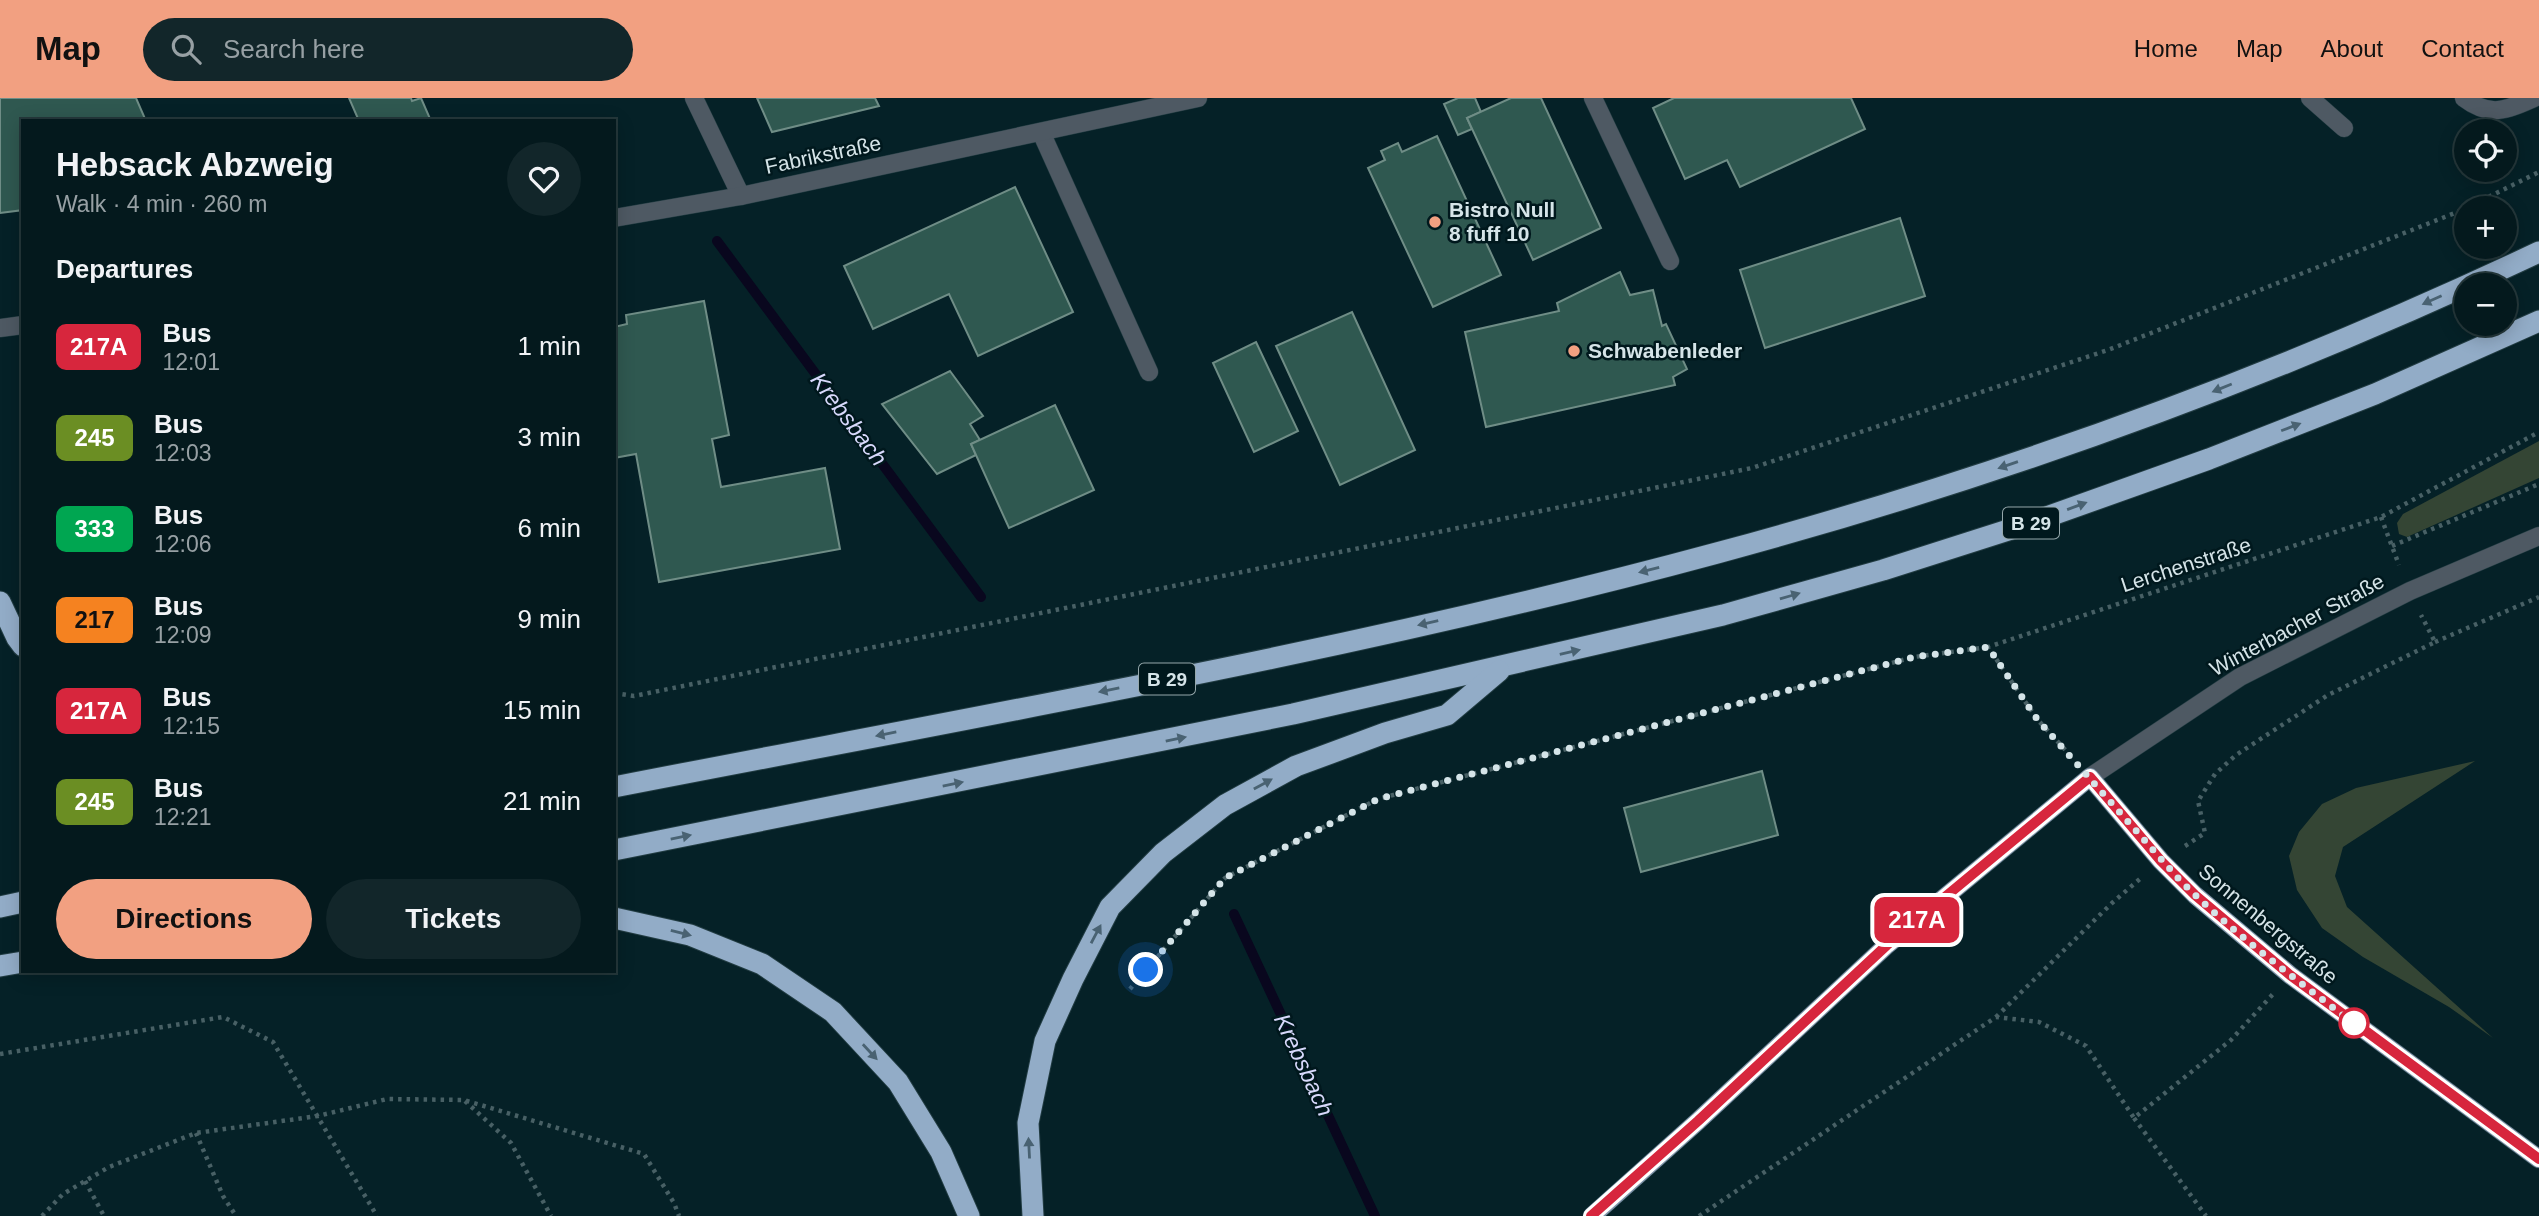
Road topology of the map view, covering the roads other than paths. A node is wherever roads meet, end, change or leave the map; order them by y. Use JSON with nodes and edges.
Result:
{"nodes":[{"id":1,"x":694,"y":98,"type":"edge"},
{"id":2,"x":1198,"y":98,"type":"edge"},
{"id":3,"x":1593,"y":98,"type":"edge"},
{"id":4,"x":2310,"y":98,"type":"edge"},
{"id":5,"x":2464,"y":98,"type":"edge"},
{"id":6,"x":2534,"y":98,"type":"edge"},
{"id":7,"x":2344,"y":128,"type":"dead end"},
{"id":8,"x":1041,"y":132,"type":"junction"},
{"id":9,"x":741,"y":196,"type":"junction"},
{"id":10,"x":616,"y":218,"type":"edge"},
{"id":11,"x":2539,"y":252,"type":"edge"},
{"id":12,"x":1670,"y":261,"type":"dead end"},
{"id":13,"x":2539,"y":321,"type":"edge"},
{"id":14,"x":21,"y":325,"type":"edge"},
{"id":15,"x":0,"y":328,"type":"edge"},
{"id":16,"x":1149,"y":372,"type":"dead end"},
{"id":17,"x":2539,"y":536,"type":"edge"},
{"id":18,"x":0,"y":602,"type":"edge"},
{"id":19,"x":21,"y":643,"type":"edge"},
{"id":20,"x":1503,"y":667,"type":"junction"},
{"id":21,"x":2090,"y":777,"type":"junction"},
{"id":22,"x":616,"y":787,"type":"edge"},
{"id":23,"x":616,"y":850,"type":"edge"},
{"id":24,"x":21,"y":902,"type":"edge"},
{"id":25,"x":0,"y":907,"type":"edge"},
{"id":26,"x":616,"y":918,"type":"edge"},
{"id":27,"x":21,"y":962,"type":"edge"},
{"id":28,"x":0,"y":966,"type":"edge"},
{"id":29,"x":2539,"y":1160,"type":"edge"},
{"id":30,"x":969,"y":1216,"type":"edge"},
{"id":31,"x":1033,"y":1216,"type":"edge"},
{"id":32,"x":1591,"y":1216,"type":"edge"}],
"edges":[{"from":1,"to":9,"type":"street"},
{"from":2,"to":8,"type":"street","name":"Fabrikstraße"},
{"from":3,"to":12,"type":"street"},
{"from":4,"to":7,"type":"street"},
{"from":5,"to":6,"type":"street"},
{"from":8,"to":9,"type":"street","name":"Fabrikstraße"},
{"from":8,"to":16,"type":"street"},
{"from":9,"to":10,"type":"street","name":"Fabrikstraße"},
{"from":11,"to":22,"type":"highway","number":"B 29","one_way":true},
{"from":20,"to":13,"type":"highway","number":"B 29","one_way":true},
{"from":14,"to":15,"type":"street"},
{"from":17,"to":21,"type":"street","name":"Winterbacher Straße"},
{"from":18,"to":19,"type":"highway"},
{"from":23,"to":20,"type":"highway","number":"B 29","one_way":true},
{"from":31,"to":20,"type":"highway","one_way":true},
{"from":21,"to":29,"type":"main road","name":"Sonnenbergstraße"},
{"from":21,"to":32,"type":"main road"},
{"from":24,"to":25,"type":"highway"},
{"from":26,"to":30,"type":"highway","one_way":true},
{"from":27,"to":28,"type":"highway"}]}
